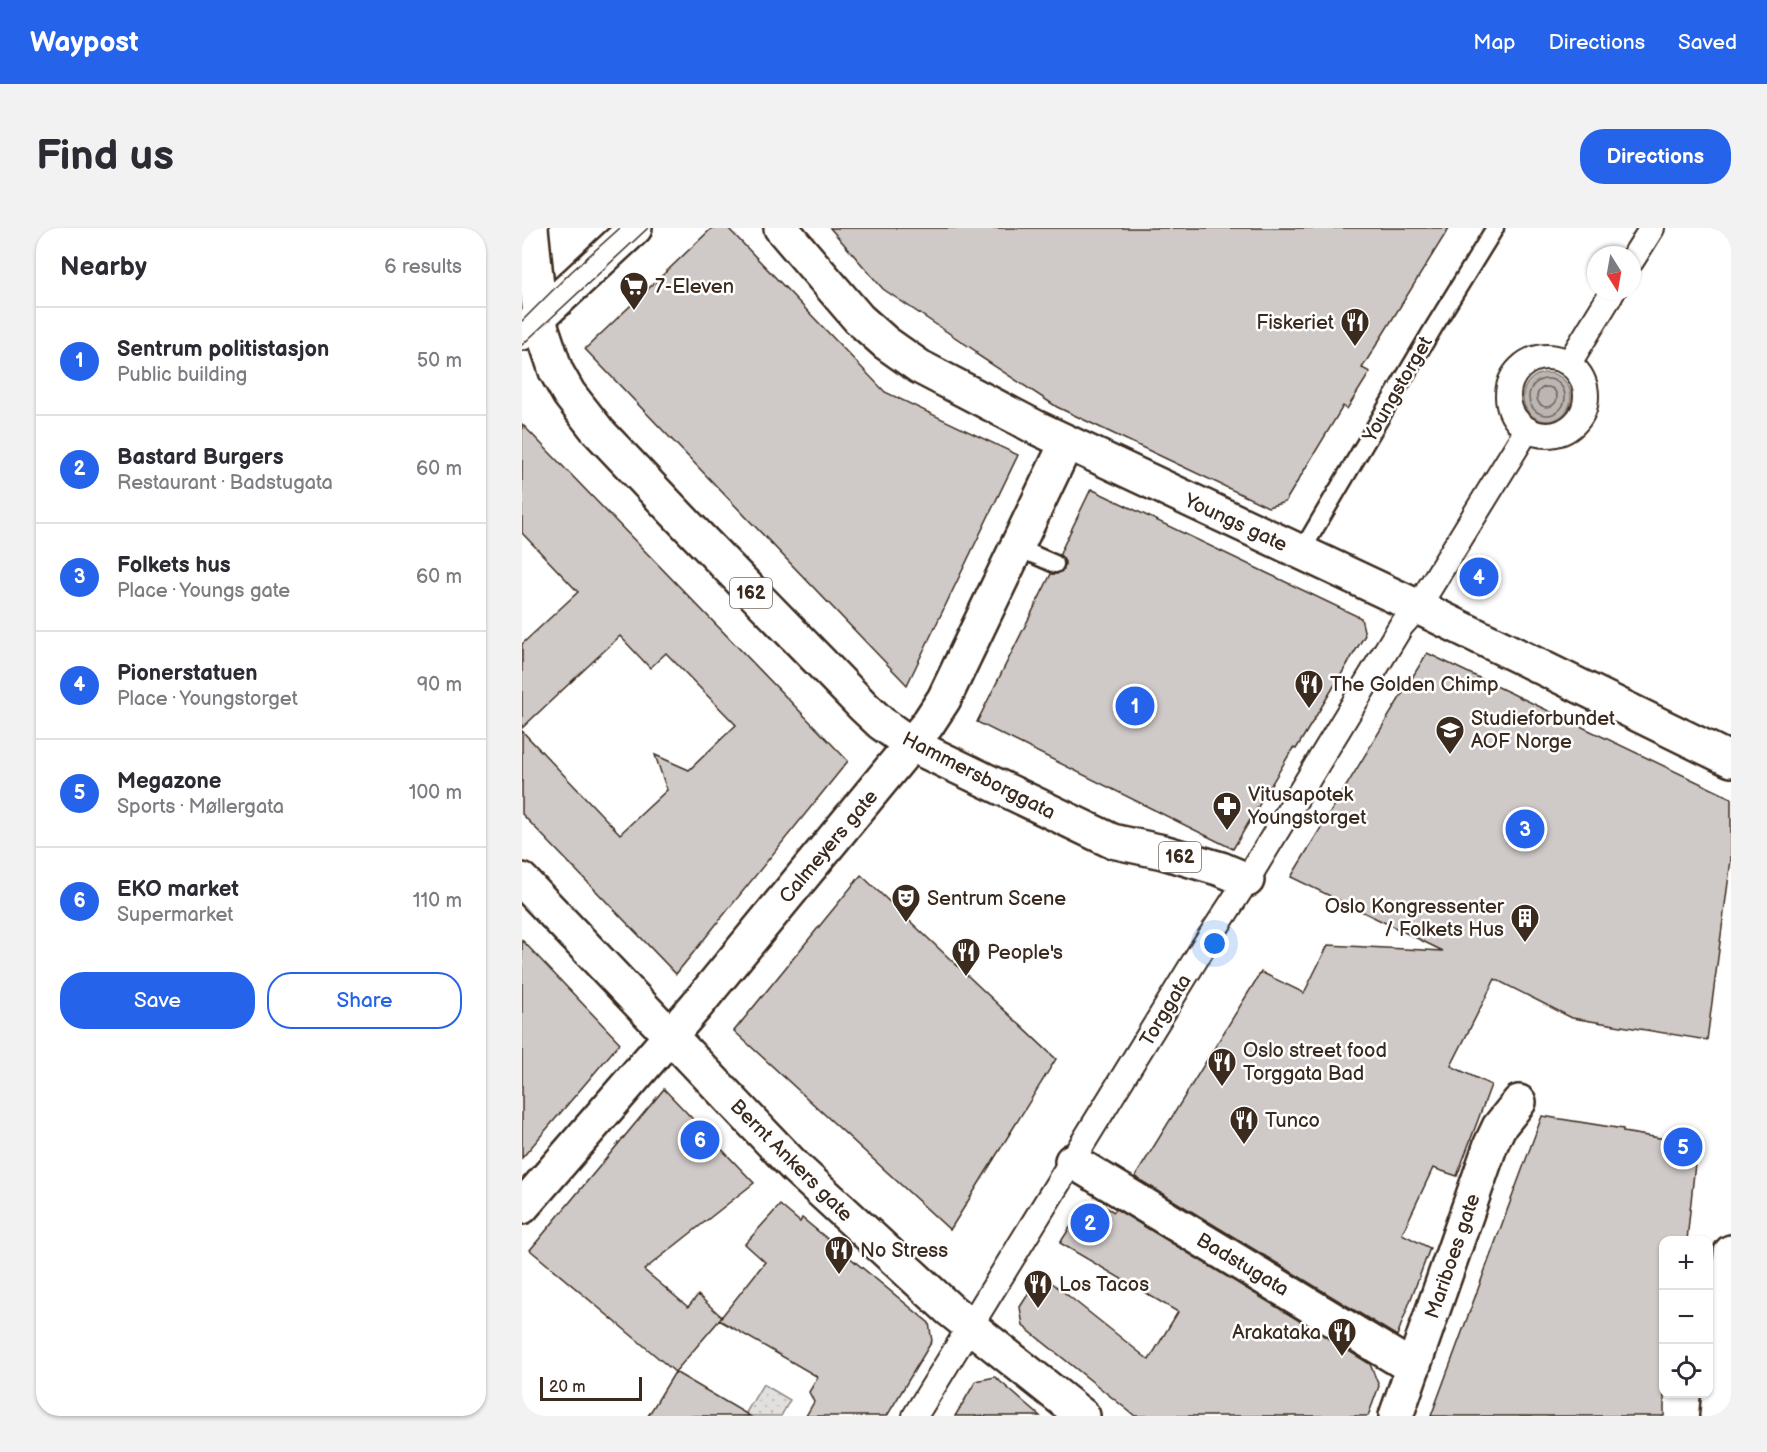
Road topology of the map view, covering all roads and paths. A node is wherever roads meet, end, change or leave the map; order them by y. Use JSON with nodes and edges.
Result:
{"nodes":[{"id":1,"x":531,"y":228,"type":"edge"},
{"id":2,"x":634,"y":228,"type":"edge"},
{"id":3,"x":781,"y":228,"type":"edge"},
{"id":4,"x":1495,"y":228,"type":"edge"},
{"id":5,"x":1652,"y":228,"type":"edge"},
{"id":6,"x":1641,"y":246,"type":"edge"},
{"id":7,"x":1608,"y":300,"type":"edge"},
{"id":8,"x":530,"y":325,"type":"edge"},
{"id":9,"x":1569,"y":363,"type":"junction"},
{"id":10,"x":1527,"y":430,"type":"junction"},
{"id":11,"x":1067,"y":442,"type":"junction"},
{"id":12,"x":1016,"y":548,"type":"junction"},
{"id":13,"x":1301,"y":552,"type":"junction"},
{"id":14,"x":1055,"y":564,"type":"dead end"},
{"id":15,"x":1418,"y":607,"type":"junction"},
{"id":16,"x":912,"y":745,"type":"junction"},
{"id":17,"x":1731,"y":760,"type":"edge"},
{"id":18,"x":1247,"y":879,"type":"junction"},
{"id":19,"x":522,"y":880,"type":"edge"},
{"id":20,"x":670,"y":1035,"type":"junction"},
{"id":21,"x":1519,"y":1102,"type":"dead end"},
{"id":22,"x":1072,"y":1161,"type":"junction"},
{"id":23,"x":522,"y":1207,"type":"edge"},
{"id":24,"x":1731,"y":1252,"type":"edge"},
{"id":25,"x":971,"y":1327,"type":"junction"},
{"id":26,"x":1413,"y":1368,"type":"junction"},
{"id":27,"x":915,"y":1416,"type":"edge"},
{"id":28,"x":1083,"y":1416,"type":"edge"},
{"id":29,"x":1395,"y":1416,"type":"edge"},
{"id":30,"x":1717,"y":1416,"type":"edge"}],
"edges":[{"from":1,"to":8,"type":"main road","number":"162"},
{"from":2,"to":8,"type":"main road"},
{"from":3,"to":11,"type":"main road","name":"Youngs gate"},
{"from":4,"to":13,"type":"lane","name":"Youngstorget"},
{"from":5,"to":6,"type":"street"},
{"from":7,"to":9,"type":"street"},
{"from":8,"to":16,"type":"main road","name":"Hammersborggata","number":"162"},
{"from":9,"to":10,"type":"street"},
{"from":9,"to":10,"type":"street"},
{"from":10,"to":15,"type":"street"},
{"from":11,"to":12,"type":"main road","name":"Calmeyers gate"},
{"from":11,"to":13,"type":"main road","name":"Youngs gate"},
{"from":12,"to":14,"type":"lane"},
{"from":12,"to":16,"type":"main road","name":"Calmeyers gate"},
{"from":13,"to":15,"type":"main road","name":"Youngs gate"},
{"from":15,"to":17,"type":"main road","name":"Youngs gate"},
{"from":15,"to":18,"type":"street","name":"Torggata"},
{"from":16,"to":18,"type":"main road","name":"Hammersborggata","number":"162"},
{"from":16,"to":20,"type":"main road","name":"Calmeyers gate"},
{"from":18,"to":22,"type":"street","name":"Torggata"},
{"from":19,"to":20,"type":"main road","name":"Bernt Ankers gate"},
{"from":20,"to":23,"type":"main road","name":"Calmeyers gate"},
{"from":20,"to":25,"type":"main road","name":"Bernt Ankers gate"},
{"from":21,"to":26,"type":"main road","name":"Mariboes gate"},
{"from":22,"to":25,"type":"street","name":"Torggata"},
{"from":22,"to":26,"type":"main road","name":"Badstugata"},
{"from":24,"to":30,"type":"main road"},
{"from":25,"to":27,"type":"street","name":"Torggata"},
{"from":25,"to":28,"type":"main road","name":"Bernt Ankers gate"},
{"from":26,"to":29,"type":"main road","name":"Mariboes gate"}]}
